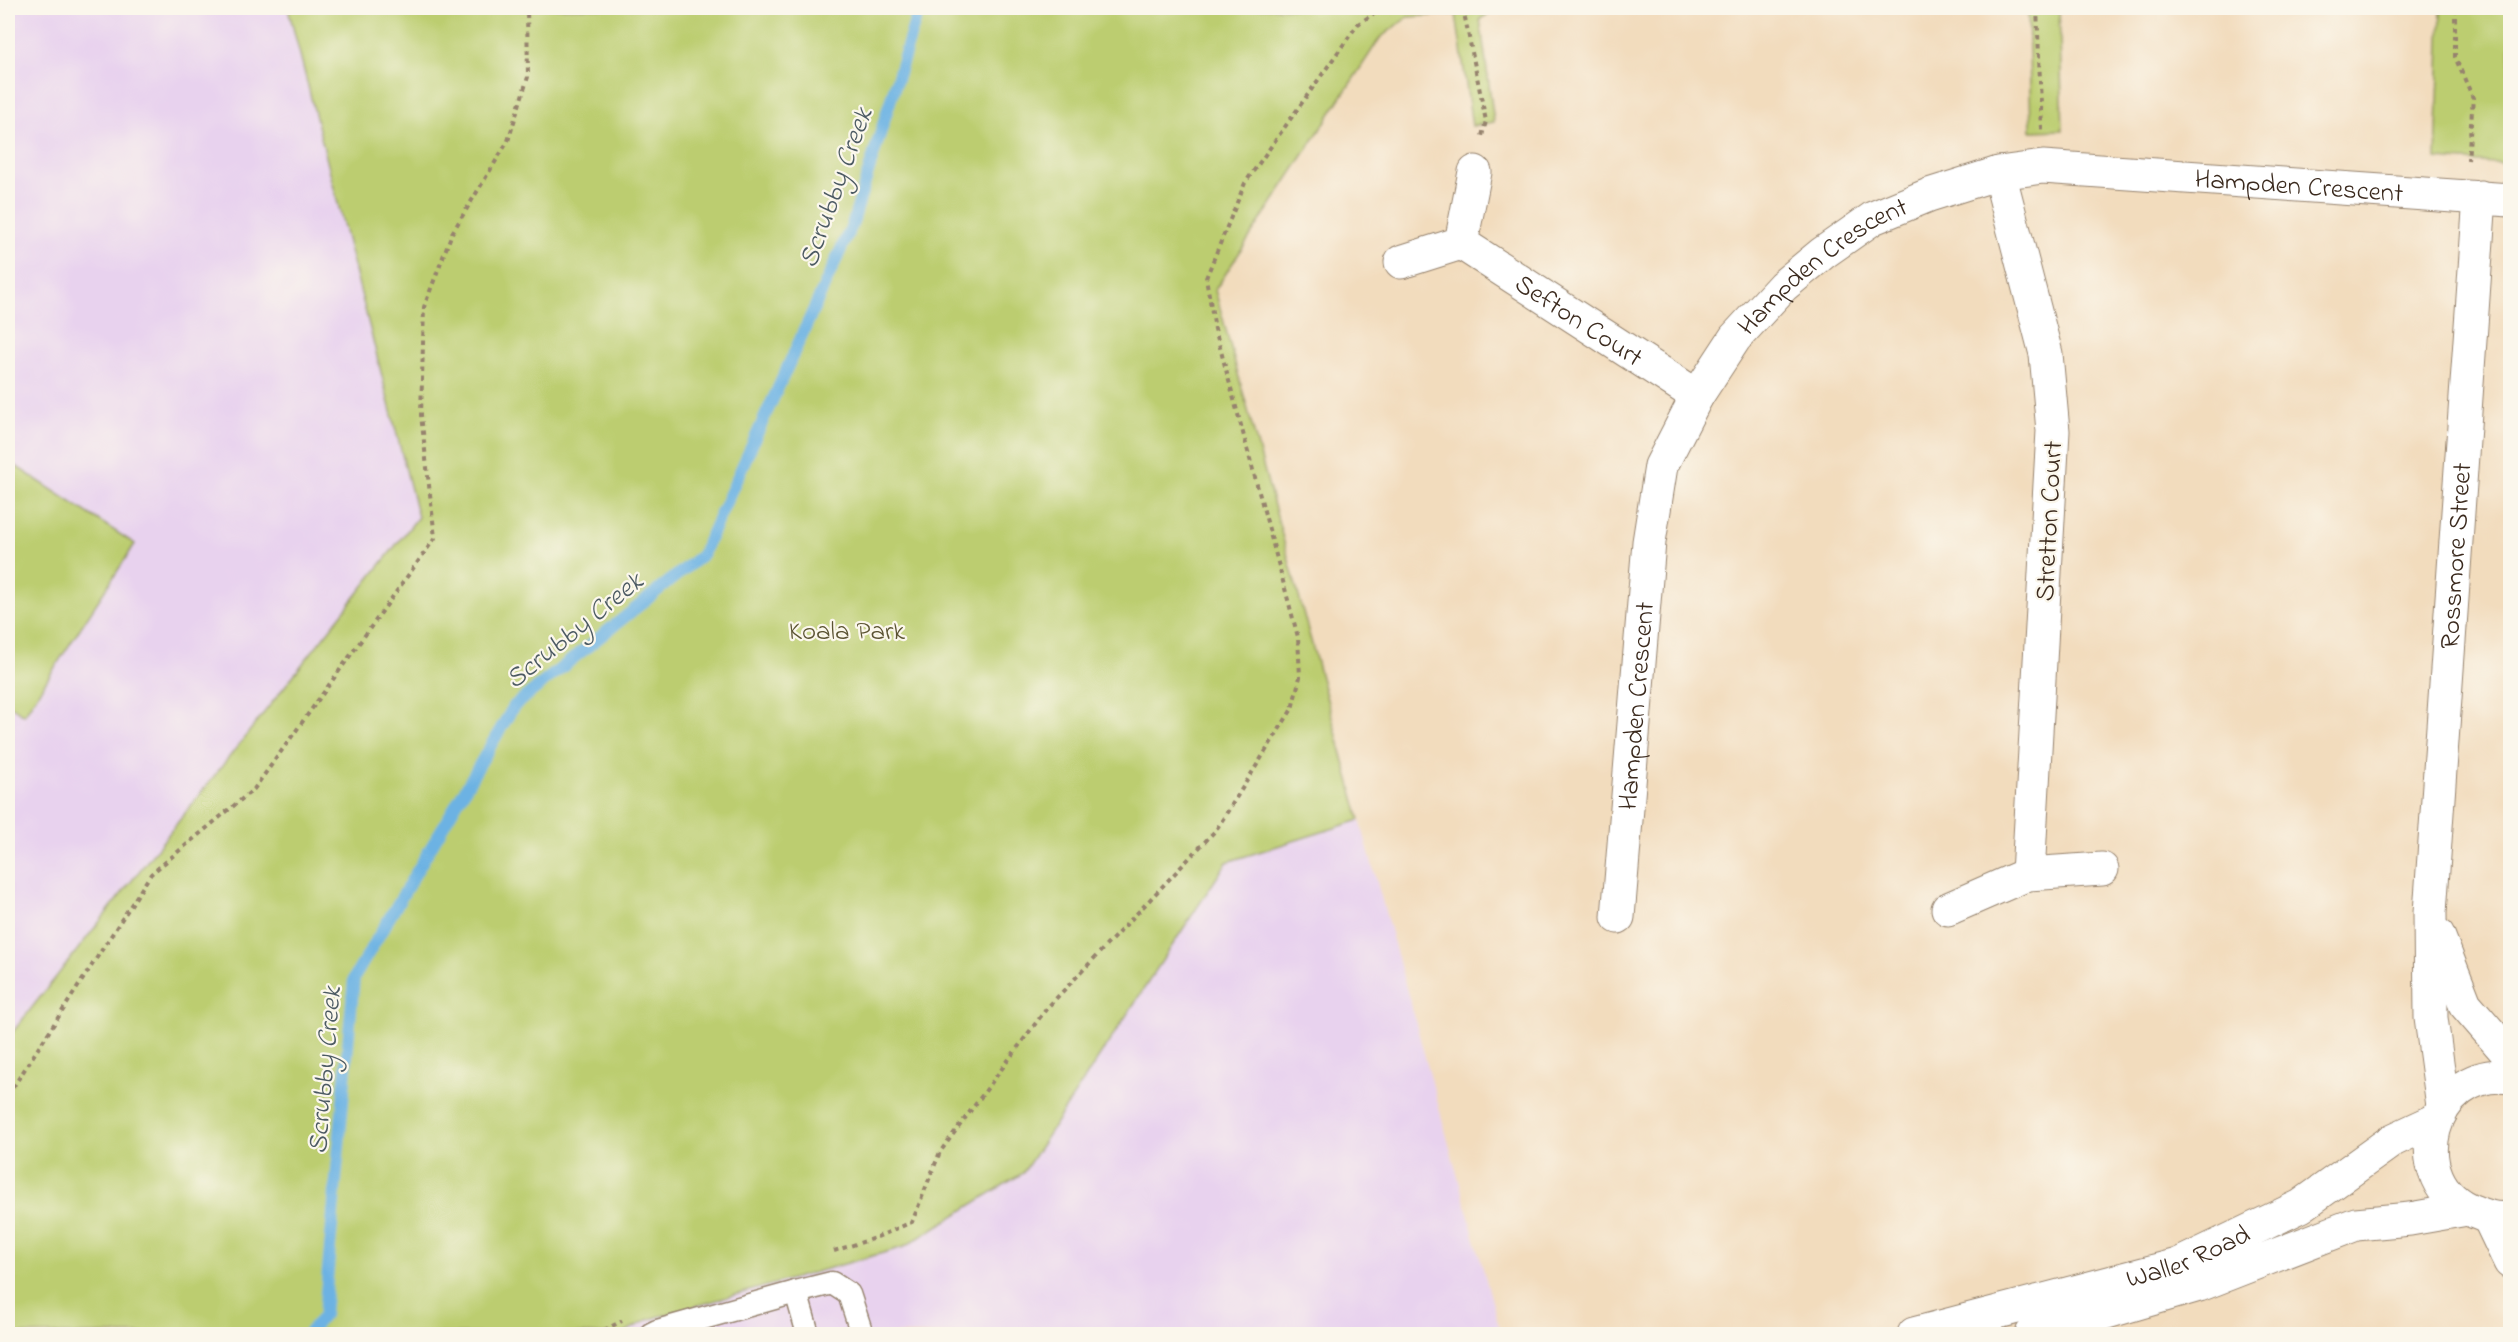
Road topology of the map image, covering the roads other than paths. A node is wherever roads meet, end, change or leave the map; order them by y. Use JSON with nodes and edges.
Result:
{"nodes":[{"id":1,"x":1475,"y":172,"type":"road end"},
{"id":2,"x":1999,"y":173,"type":"junction"},
{"id":3,"x":2495,"y":198,"type":"edge"},
{"id":4,"x":1461,"y":243,"type":"junction"},
{"id":5,"x":1401,"y":262,"type":"dead end"},
{"id":6,"x":1697,"y":396,"type":"junction"},
{"id":7,"x":2102,"y":868,"type":"dead end"},
{"id":8,"x":2028,"y":874,"type":"junction"},
{"id":9,"x":1948,"y":909,"type":"dead end"},
{"id":10,"x":2430,"y":913,"type":"junction"},
{"id":11,"x":1618,"y":917,"type":"dead end"},
{"id":12,"x":2511,"y":1056,"type":"edge"},
{"id":13,"x":2511,"y":1077,"type":"edge"},
{"id":14,"x":2440,"y":1113,"type":"junction"},
{"id":15,"x":2489,"y":1215,"type":"edge"},
{"id":16,"x":2511,"y":1262,"type":"edge"},
{"id":17,"x":796,"y":1292,"type":"junction"},
{"id":18,"x":651,"y":1335,"type":"edge"},
{"id":19,"x":808,"y":1335,"type":"edge"},
{"id":20,"x":862,"y":1335,"type":"edge"},
{"id":21,"x":1914,"y":1335,"type":"edge"},
{"id":22,"x":2032,"y":1335,"type":"edge"}],
"edges":[{"from":1,"to":4,"type":"street"},
{"from":2,"to":3,"type":"street","name":"Hampden Crescent"},
{"from":2,"to":6,"type":"street","name":"Hampden Crescent"},
{"from":2,"to":8,"type":"street","name":"Stretton Court"},
{"from":3,"to":10,"type":"street","name":"Rossmore Street"},
{"from":4,"to":5,"type":"street"},
{"from":4,"to":6,"type":"street","name":"Sefton Court"},
{"from":6,"to":11,"type":"street","name":"Hampden Crescent"},
{"from":7,"to":8,"type":"street"},
{"from":8,"to":9,"type":"street"},
{"from":10,"to":12,"type":"street","name":"Rossmore Street"},
{"from":10,"to":14,"type":"street","name":"Rossmore Street"},
{"from":13,"to":14,"type":"street","name":"Waller Road"},
{"from":14,"to":15,"type":"street"},
{"from":14,"to":21,"type":"street","name":"Waller Road"},
{"from":15,"to":16,"type":"street"},
{"from":15,"to":22,"type":"street","name":"Waller Road"},
{"from":17,"to":18,"type":"lane"},
{"from":17,"to":19,"type":"lane"},
{"from":17,"to":20,"type":"lane"}]}
